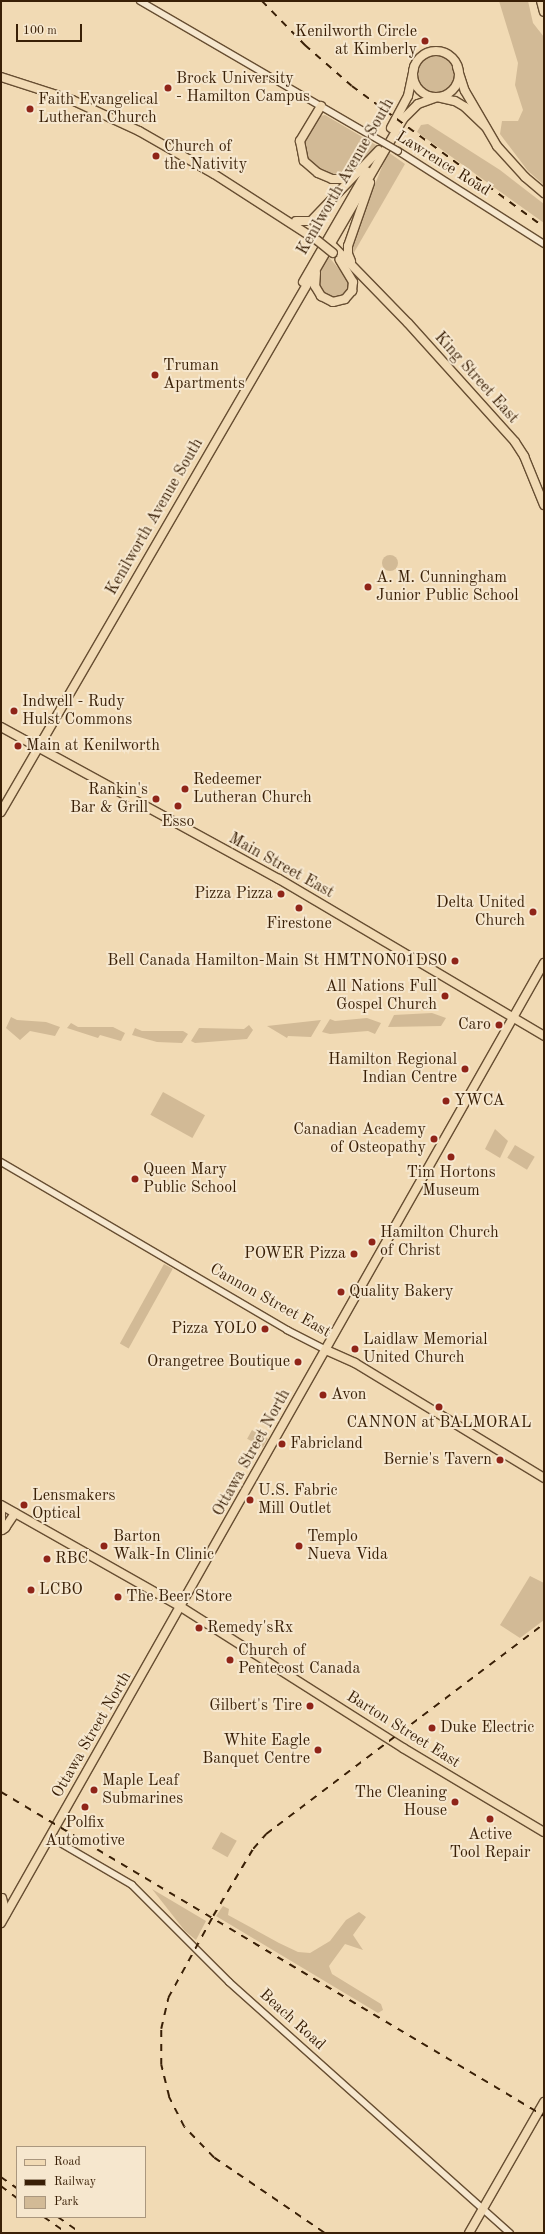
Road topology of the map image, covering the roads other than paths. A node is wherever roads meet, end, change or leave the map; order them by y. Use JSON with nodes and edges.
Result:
{"nodes":[{"id":1,"x":140,"y":1,"type":"edge"},
{"id":2,"x":541,"y":1,"type":"edge"},
{"id":3,"x":544,"y":12,"type":"edge"},
{"id":4,"x":457,"y":67,"type":"junction"},
{"id":5,"x":414,"y":68,"type":"junction"},
{"id":6,"x":1,"y":77,"type":"edge"},
{"id":7,"x":437,"y":97,"type":"junction"},
{"id":8,"x":321,"y":106,"type":"junction"},
{"id":9,"x":485,"y":126,"type":"junction"},
{"id":10,"x":380,"y":154,"type":"junction"},
{"id":11,"x":357,"y":174,"type":"junction"},
{"id":12,"x":544,"y":193,"type":"edge"},
{"id":13,"x":275,"y":212,"type":"junction"},
{"id":14,"x":296,"y":221,"type":"junction"},
{"id":15,"x":320,"y":239,"type":"junction"},
{"id":16,"x":544,"y":244,"type":"edge"},
{"id":17,"x":334,"y":250,"type":"junction"},
{"id":18,"x":340,"y":260,"type":"junction"},
{"id":19,"x":356,"y":268,"type":"junction"},
{"id":20,"x":317,"y":269,"type":"junction"},
{"id":21,"x":368,"y":284,"type":"junction"},
{"id":22,"x":297,"y":298,"type":"junction"},
{"id":23,"x":544,"y":505,"type":"edge"},
{"id":24,"x":1,"y":727,"type":"edge"},
{"id":25,"x":38,"y":750,"type":"junction"},
{"id":26,"x":1,"y":812,"type":"edge"},
{"id":27,"x":544,"y":963,"type":"edge"},
{"id":28,"x":513,"y":1017,"type":"junction"},
{"id":29,"x":544,"y":1036,"type":"edge"},
{"id":30,"x":1,"y":1162,"type":"edge"},
{"id":31,"x":326,"y":1350,"type":"junction"},
{"id":32,"x":544,"y":1478,"type":"edge"},
{"id":33,"x":1,"y":1504,"type":"edge"},
{"id":34,"x":1,"y":1512,"type":"edge"},
{"id":35,"x":15,"y":1513,"type":"junction"},
{"id":36,"x":1,"y":1526,"type":"edge"},
{"id":37,"x":182,"y":1607,"type":"junction"},
{"id":38,"x":544,"y":1832,"type":"edge"},
{"id":39,"x":50,"y":1837,"type":"junction"},
{"id":40,"x":1,"y":1898,"type":"edge"},
{"id":41,"x":14,"y":1900,"type":"junction"},
{"id":42,"x":6,"y":1914,"type":"junction"},
{"id":43,"x":1,"y":1923,"type":"edge"},
{"id":44,"x":544,"y":2102,"type":"edge"},
{"id":45,"x":482,"y":2209,"type":"junction"},
{"id":46,"x":469,"y":2233,"type":"edge"},
{"id":47,"x":510,"y":2233,"type":"edge"}],
"edges":[{"from":1,"to":8,"type":"street","name":"Lawrence Road"},
{"from":2,"to":3,"type":"main road"},
{"from":4,"to":5,"type":"main road"},
{"from":4,"to":7,"type":"main road"},
{"from":4,"to":9,"type":"main road"},
{"from":5,"to":7,"type":"main road"},
{"from":5,"to":10,"type":"main road","name":"Kenilworth Avenue South"},
{"from":6,"to":13,"type":"main road","name":"King Street East"},
{"from":7,"to":9,"type":"main road"},
{"from":7,"to":10,"type":"main road","name":"Kenilworth Avenue South"},
{"from":8,"to":11,"type":"main road"},
{"from":8,"to":16,"type":"street","name":"Lawrence Road","bridge":true},
{"from":9,"to":12,"type":"main road"},
{"from":10,"to":11,"type":"main road"},
{"from":10,"to":19,"type":"main road"},
{"from":10,"to":20,"type":"main road","name":"Kenilworth Avenue South"},
{"from":10,"to":22,"type":"main road","name":"Kenilworth Avenue South"},
{"from":11,"to":14,"type":"main road"},
{"from":13,"to":14,"type":"main road","name":"King Street East"},
{"from":13,"to":15,"type":"main road","name":"King Street East"},
{"from":14,"to":15,"type":"main road","name":"King Street East"},
{"from":15,"to":17,"type":"main road","name":"King Street East","bridge":true},
{"from":17,"to":18,"type":"main road","name":"King Street East"},
{"from":17,"to":19,"type":"main road","name":"King Street East"},
{"from":18,"to":20,"type":"main road"},
{"from":18,"to":21,"type":"main road","name":"King Street East"},
{"from":19,"to":21,"type":"main road","name":"King Street East"},
{"from":20,"to":22,"type":"main road","name":"Kenilworth Avenue South"},
{"from":21,"to":23,"type":"main road","name":"King Street East"},
{"from":22,"to":25,"type":"main road","name":"Kenilworth Avenue South"},
{"from":24,"to":25,"type":"main road","name":"Main Street East"},
{"from":25,"to":26,"type":"main road","name":"Kenilworth Avenue South"},
{"from":25,"to":28,"type":"main road","name":"Main Street East"},
{"from":27,"to":28,"type":"main road","name":"Ottawa Street North"},
{"from":28,"to":29,"type":"main road","name":"Main Street East"},
{"from":28,"to":31,"type":"main road","name":"Ottawa Street North"},
{"from":30,"to":31,"type":"street","name":"Cannon Street East"},
{"from":31,"to":32,"type":"main road","name":"Cannon Street East"},
{"from":31,"to":37,"type":"main road","name":"Ottawa Street North"},
{"from":33,"to":35,"type":"main road","name":"Barton Street East"},
{"from":34,"to":36,"type":"main road"},
{"from":35,"to":36,"type":"main road"},
{"from":35,"to":37,"type":"main road","name":"Barton Street East"},
{"from":37,"to":38,"type":"main road","name":"Barton Street East"},
{"from":37,"to":39,"type":"main road","name":"Ottawa Street North"},
{"from":39,"to":41,"type":"main road","name":"Ottawa Street North"},
{"from":39,"to":45,"type":"street","name":"Beach Road"},
{"from":40,"to":41,"type":"street"},
{"from":40,"to":42,"type":"main road"},
{"from":41,"to":42,"type":"main road","name":"Ottawa Street North"},
{"from":42,"to":43,"type":"main road","name":"Ottawa Street North"},
{"from":44,"to":45,"type":"main road"},
{"from":45,"to":46,"type":"main road"},
{"from":45,"to":47,"type":"street","name":"Beach Road"}]}
